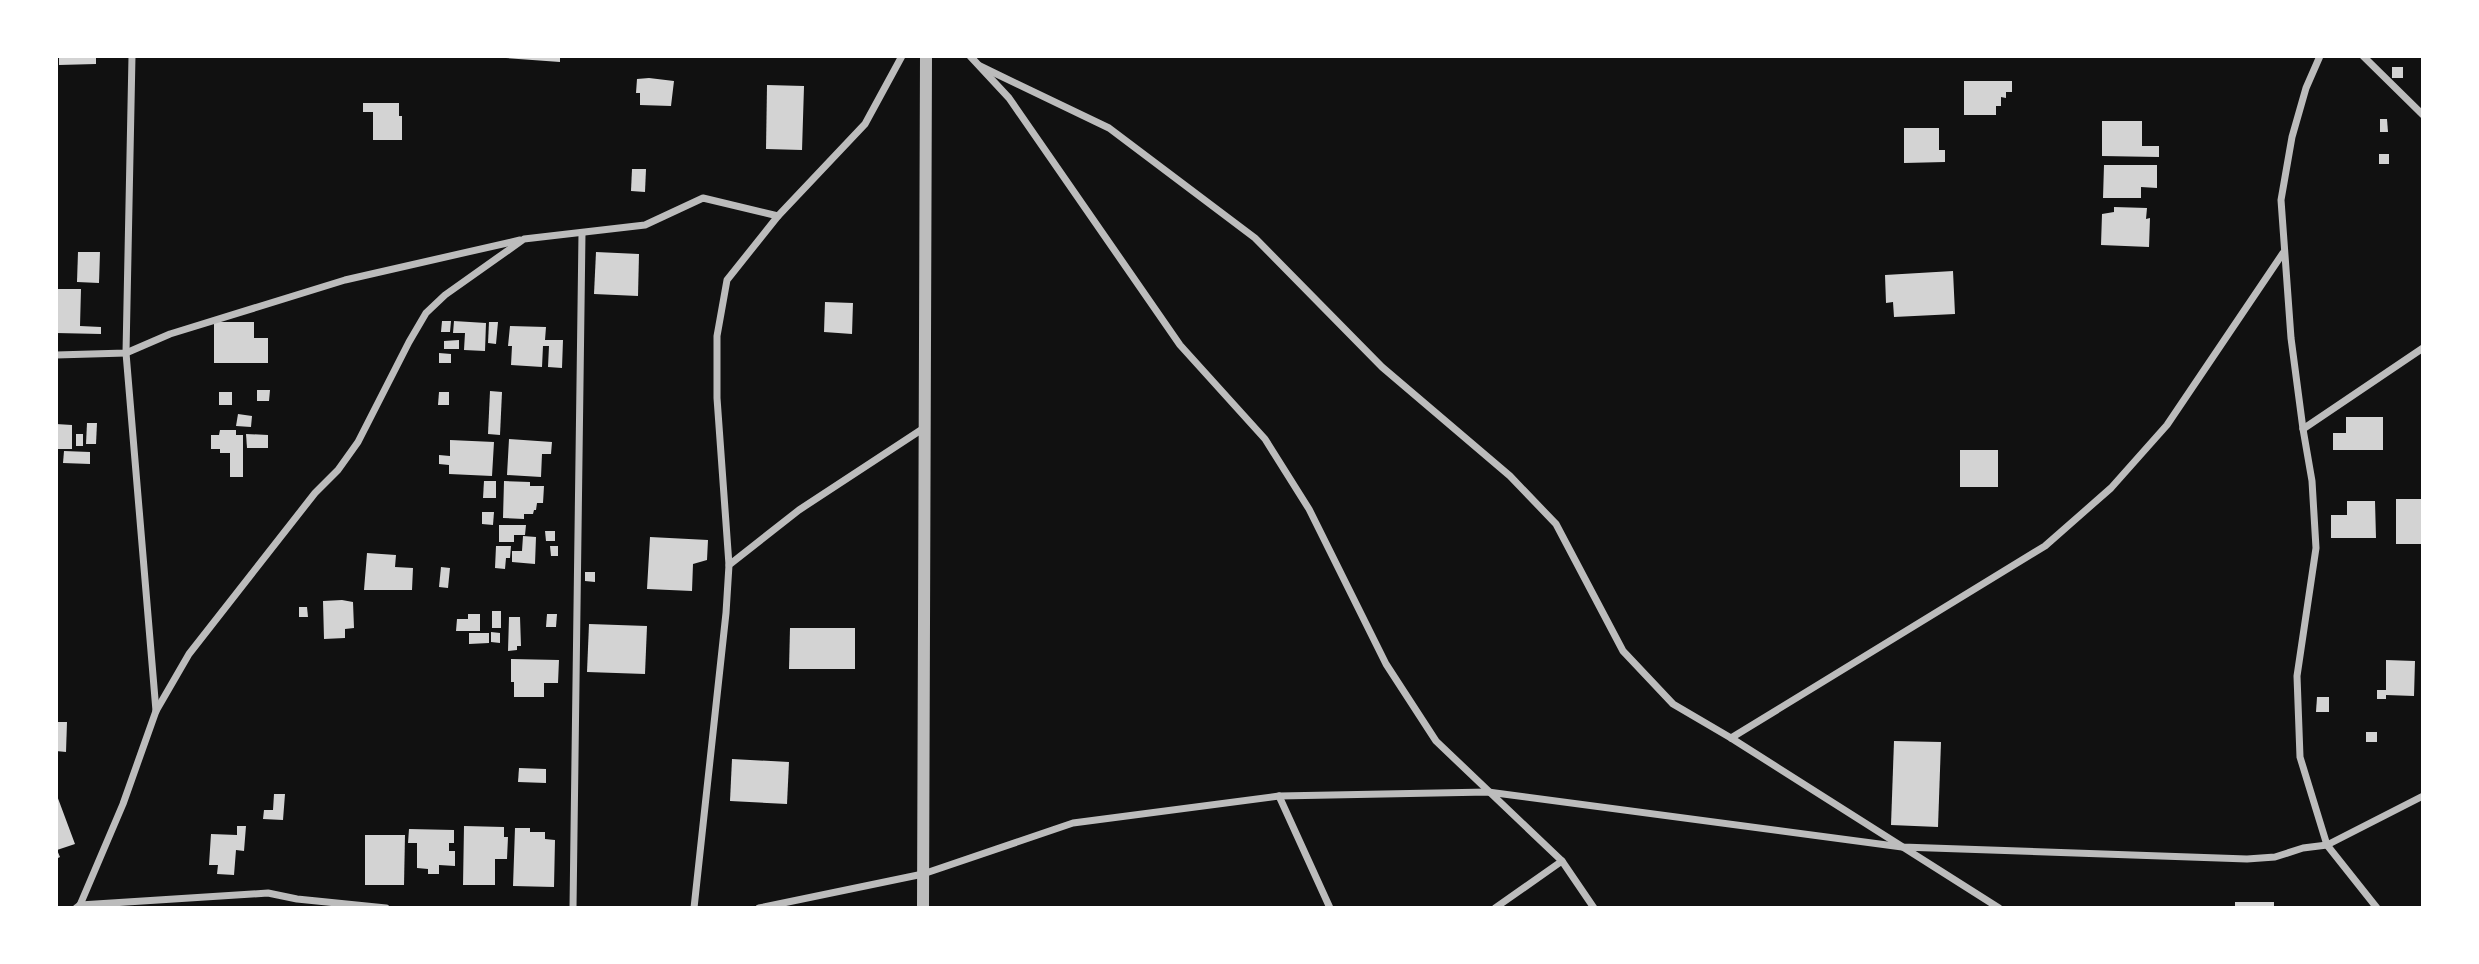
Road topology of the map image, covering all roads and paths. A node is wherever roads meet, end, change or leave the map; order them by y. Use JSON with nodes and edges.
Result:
{"nodes":[{"id":1,"x":132,"y":56,"type":"edge"},
{"id":2,"x":902,"y":56,"type":"edge"},
{"id":3,"x":926,"y":56,"type":"edge"},
{"id":4,"x":970,"y":56,"type":"edge"},
{"id":5,"x":2320,"y":56,"type":"edge"},
{"id":6,"x":2363,"y":56,"type":"edge"},
{"id":7,"x":980,"y":66,"type":"junction"},
{"id":8,"x":2423,"y":116,"type":"edge"},
{"id":9,"x":778,"y":216,"type":"junction"},
{"id":10,"x":582,"y":233,"type":"junction"},
{"id":11,"x":524,"y":239,"type":"junction"},
{"id":12,"x":2284,"y":253,"type":"junction"},
{"id":13,"x":2423,"y":348,"type":"edge"},
{"id":14,"x":126,"y":353,"type":"junction"},
{"id":15,"x":56,"y":355,"type":"edge"},
{"id":16,"x":925,"y":428,"type":"junction"},
{"id":17,"x":2302,"y":429,"type":"junction"},
{"id":18,"x":729,"y":565,"type":"junction"},
{"id":19,"x":156,"y":711,"type":"junction"},
{"id":20,"x":1731,"y":738,"type":"junction"},
{"id":21,"x":1488,"y":792,"type":"junction"},
{"id":22,"x":1279,"y":796,"type":"junction"},
{"id":23,"x":2423,"y":796,"type":"edge"},
{"id":24,"x":2327,"y":845,"type":"junction"},
{"id":25,"x":1902,"y":847,"type":"junction"},
{"id":26,"x":1562,"y":861,"type":"junction"},
{"id":27,"x":923,"y":874,"type":"junction"},
{"id":28,"x":78,"y":906,"type":"edge"},
{"id":29,"x":386,"y":908,"type":"edge"},
{"id":30,"x":573,"y":908,"type":"edge"},
{"id":31,"x":694,"y":908,"type":"edge"},
{"id":32,"x":759,"y":908,"type":"edge"},
{"id":33,"x":922,"y":908,"type":"edge"},
{"id":34,"x":1330,"y":908,"type":"edge"},
{"id":35,"x":1495,"y":908,"type":"edge"},
{"id":36,"x":1594,"y":908,"type":"edge"},
{"id":37,"x":1999,"y":908,"type":"edge"},
{"id":38,"x":2376,"y":908,"type":"edge"}],
"edges":[{"from":1,"to":14,"type":"street"},
{"from":2,"to":9,"type":"street"},
{"from":3,"to":16,"type":"street"},
{"from":4,"to":7,"type":"street"},
{"from":5,"to":12,"type":"street"},
{"from":6,"to":8,"type":"street"},
{"from":7,"to":20,"type":"street"},
{"from":7,"to":21,"type":"street"},
{"from":9,"to":10,"type":"street"},
{"from":9,"to":18,"type":"street"},
{"from":10,"to":11,"type":"street"},
{"from":10,"to":30,"type":"street"},
{"from":11,"to":14,"type":"street"},
{"from":11,"to":19,"type":"street"},
{"from":12,"to":17,"type":"street"},
{"from":12,"to":20,"type":"street"},
{"from":13,"to":17,"type":"street"},
{"from":14,"to":15,"type":"street"},
{"from":14,"to":19,"type":"street"},
{"from":16,"to":18,"type":"street"},
{"from":16,"to":27,"type":"street"},
{"from":17,"to":24,"type":"street"},
{"from":18,"to":31,"type":"street"},
{"from":19,"to":28,"type":"street"},
{"from":20,"to":25,"type":"street"},
{"from":21,"to":22,"type":"street"},
{"from":21,"to":25,"type":"street"},
{"from":21,"to":26,"type":"street"},
{"from":22,"to":27,"type":"street"},
{"from":22,"to":34,"type":"street"},
{"from":23,"to":24,"type":"street"},
{"from":24,"to":25,"type":"street"},
{"from":24,"to":38,"type":"street"},
{"from":25,"to":37,"type":"street"},
{"from":26,"to":35,"type":"street"},
{"from":26,"to":36,"type":"street"},
{"from":27,"to":32,"type":"street"},
{"from":27,"to":33,"type":"street"},
{"from":28,"to":29,"type":"street"}]}
